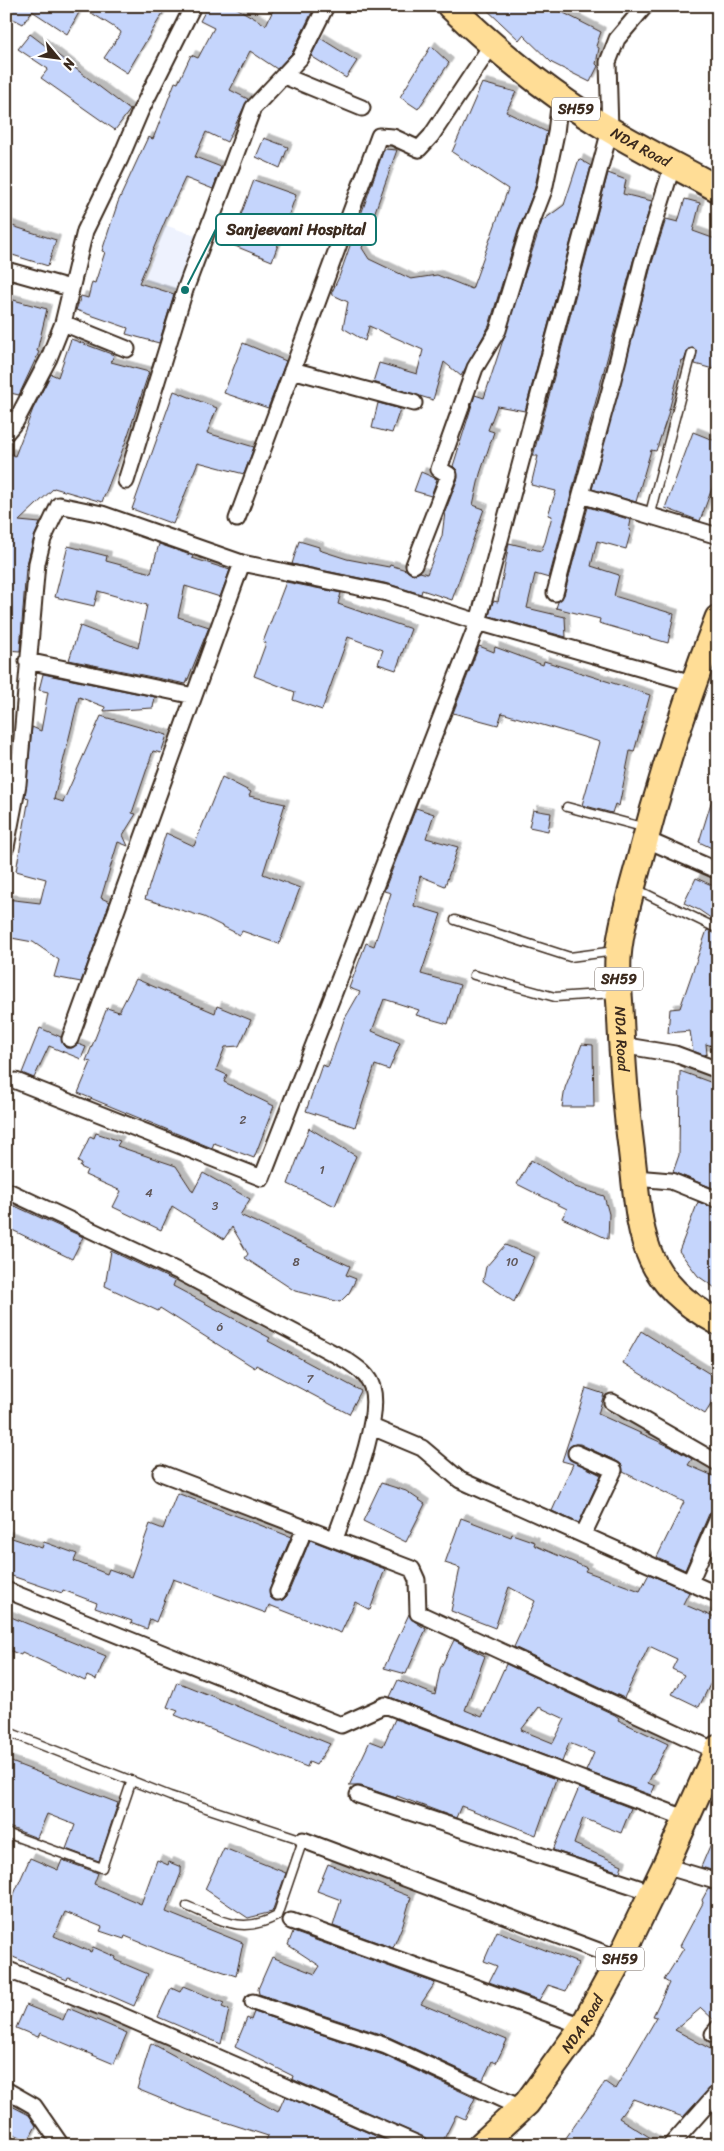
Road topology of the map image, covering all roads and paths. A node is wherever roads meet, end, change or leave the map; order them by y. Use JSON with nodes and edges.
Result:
{"nodes":[{"id":1,"x":326,"y":6,"type":"edge"},
{"id":2,"x":450,"y":6,"type":"edge"},
{"id":3,"x":644,"y":6,"type":"edge"},
{"id":4,"x":189,"y":8,"type":"edge"},
{"id":5,"x":491,"y":46,"type":"junction"},
{"id":6,"x":284,"y":76,"type":"junction"},
{"id":7,"x":560,"y":98,"type":"junction"},
{"id":8,"x":362,"y":108,"type":"dead end"},
{"id":9,"x":610,"y":130,"type":"junction"},
{"id":10,"x":673,"y":164,"type":"junction"},
{"id":11,"x":718,"y":189,"type":"edge"},
{"id":12,"x":6,"y":270,"type":"edge"},
{"id":13,"x":70,"y":288,"type":"junction"},
{"id":14,"x":63,"y":322,"type":"junction"},
{"id":15,"x":127,"y":349,"type":"dead end"},
{"id":16,"x":692,"y":353,"type":"dead end"},
{"id":17,"x":292,"y":370,"type":"junction"},
{"id":18,"x":414,"y":403,"type":"dead end"},
{"id":19,"x":11,"y":419,"type":"edge"},
{"id":20,"x":6,"y":433,"type":"edge"},
{"id":21,"x":126,"y":481,"type":"dead end"},
{"id":22,"x":581,"y":495,"type":"junction"},
{"id":23,"x":648,"y":517,"type":"junction"},
{"id":24,"x":237,"y":519,"type":"dead end"},
{"id":25,"x":718,"y":536,"type":"edge"},
{"id":26,"x":242,"y":563,"type":"junction"},
{"id":27,"x":414,"y":565,"type":"dead end"},
{"id":28,"x":555,"y":592,"type":"dead end"},
{"id":29,"x":718,"y":618,"type":"edge"},
{"id":30,"x":478,"y":622,"type":"junction"},
{"id":31,"x":27,"y":661,"type":"junction"},
{"id":32,"x":692,"y":683,"type":"junction"},
{"id":33,"x":194,"y":696,"type":"junction"},
{"id":34,"x":567,"y":808,"type":"dead end"},
{"id":35,"x":646,"y":834,"type":"junction"},
{"id":36,"x":6,"y":846,"type":"edge"},
{"id":37,"x":718,"y":870,"type":"edge"},
{"id":38,"x":632,"y":887,"type":"junction"},
{"id":39,"x":455,"y":920,"type":"dead end"},
{"id":40,"x":718,"y":929,"type":"edge"},
{"id":41,"x":619,"y":951,"type":"junction"},
{"id":42,"x":474,"y":975,"type":"dead end"},
{"id":43,"x":619,"y":992,"type":"junction"},
{"id":44,"x":70,"y":1039,"type":"dead end"},
{"id":45,"x":621,"y":1045,"type":"junction"},
{"id":46,"x":718,"y":1070,"type":"edge"},
{"id":47,"x":16,"y":1081,"type":"dead end"},
{"id":48,"x":635,"y":1178,"type":"junction"},
{"id":49,"x":6,"y":1190,"type":"edge"},
{"id":50,"x":718,"y":1200,"type":"edge"},
{"id":51,"x":718,"y":1322,"type":"edge"},
{"id":52,"x":612,"y":1402,"type":"dead end"},
{"id":53,"x":372,"y":1427,"type":"junction"},
{"id":54,"x":576,"y":1453,"type":"dead end"},
{"id":55,"x":718,"y":1462,"type":"edge"},
{"id":56,"x":161,"y":1473,"type":"dead end"},
{"id":57,"x":718,"y":1518,"type":"edge"},
{"id":58,"x":305,"y":1528,"type":"junction"},
{"id":59,"x":583,"y":1535,"type":"junction"},
{"id":60,"x":335,"y":1539,"type":"junction"},
{"id":61,"x":690,"y":1582,"type":"junction"},
{"id":62,"x":6,"y":1590,"type":"edge"},
{"id":63,"x":278,"y":1592,"type":"dead end"},
{"id":64,"x":718,"y":1595,"type":"edge"},
{"id":65,"x":6,"y":1731,"type":"edge"},
{"id":66,"x":717,"y":1749,"type":"edge"},
{"id":67,"x":132,"y":1780,"type":"junction"},
{"id":68,"x":711,"y":1783,"type":"edge"},
{"id":69,"x":358,"y":1795,"type":"dead end"},
{"id":70,"x":685,"y":1818,"type":"junction"},
{"id":71,"x":6,"y":1833,"type":"edge"},
{"id":72,"x":303,"y":1840,"type":"junction"},
{"id":73,"x":665,"y":1866,"type":"junction"},
{"id":74,"x":718,"y":1882,"type":"edge"},
{"id":75,"x":651,"y":1892,"type":"junction"},
{"id":76,"x":187,"y":1906,"type":"dead end"},
{"id":77,"x":291,"y":1921,"type":"dead end"},
{"id":78,"x":620,"y":1958,"type":"junction"},
{"id":79,"x":6,"y":1969,"type":"edge"},
{"id":80,"x":253,"y":2002,"type":"dead end"},
{"id":81,"x":583,"y":2026,"type":"junction"},
{"id":82,"x":6,"y":2090,"type":"edge"},
{"id":83,"x":718,"y":2092,"type":"edge"},
{"id":84,"x":521,"y":2108,"type":"junction"},
{"id":85,"x":61,"y":2145,"type":"edge"},
{"id":86,"x":420,"y":2145,"type":"edge"},
{"id":87,"x":481,"y":2145,"type":"edge"},
{"id":88,"x":671,"y":2145,"type":"edge"}],
"edges":[{"from":1,"to":6,"type":"street"},
{"from":2,"to":5,"type":"main road","name":"NDA Road","number":"SH59"},
{"from":3,"to":9,"type":"street"},
{"from":4,"to":13,"type":"street"},
{"from":5,"to":7,"type":"main road","name":"NDA Road","number":"SH59"},
{"from":5,"to":17,"type":"street"},
{"from":6,"to":8,"type":"street"},
{"from":6,"to":21,"type":"street"},
{"from":7,"to":9,"type":"main road","name":"NDA Road","number":"SH59"},
{"from":7,"to":27,"type":"street"},
{"from":9,"to":10,"type":"main road","name":"NDA Road","number":"SH59"},
{"from":9,"to":30,"type":"street"},
{"from":10,"to":11,"type":"main road","name":"NDA Road","number":"SH59"},
{"from":10,"to":22,"type":"street"},
{"from":12,"to":13,"type":"street"},
{"from":13,"to":14,"type":"street"},
{"from":14,"to":15,"type":"street"},
{"from":14,"to":19,"type":"street"},
{"from":16,"to":23,"type":"lane"},
{"from":17,"to":18,"type":"street"},
{"from":17,"to":24,"type":"street"},
{"from":19,"to":20,"type":"street"},
{"from":22,"to":23,"type":"street"},
{"from":22,"to":28,"type":"street"},
{"from":23,"to":25,"type":"street"},
{"from":26,"to":30,"type":"street"},
{"from":26,"to":31,"type":"street"},
{"from":26,"to":33,"type":"street"},
{"from":29,"to":32,"type":"main road","name":"NDA Road","number":"SH59"},
{"from":30,"to":32,"type":"street"},
{"from":30,"to":47,"type":"street"},
{"from":31,"to":33,"type":"street"},
{"from":31,"to":36,"type":"street"},
{"from":32,"to":35,"type":"main road","name":"NDA Road","number":"SH59"},
{"from":33,"to":44,"type":"street"},
{"from":34,"to":35,"type":"lane"},
{"from":35,"to":37,"type":"street"},
{"from":35,"to":38,"type":"main road","name":"NDA Road","number":"SH59"},
{"from":38,"to":40,"type":"lane"},
{"from":38,"to":41,"type":"main road","name":"NDA Road","number":"SH59"},
{"from":39,"to":41,"type":"lane"},
{"from":41,"to":43,"type":"main road","name":"NDA Road","number":"SH59"},
{"from":42,"to":43,"type":"lane"},
{"from":43,"to":45,"type":"main road","name":"NDA Road","number":"SH59"},
{"from":45,"to":46,"type":"street"},
{"from":45,"to":48,"type":"main road","name":"NDA Road","number":"SH59"},
{"from":48,"to":50,"type":"street"},
{"from":48,"to":51,"type":"main road","name":"NDA Road","number":"SH59"},
{"from":49,"to":53,"type":"street"},
{"from":52,"to":55,"type":"street"},
{"from":53,"to":59,"type":"street"},
{"from":53,"to":60,"type":"street"},
{"from":54,"to":59,"type":"street"},
{"from":56,"to":58,"type":"street"},
{"from":57,"to":61,"type":"street"},
{"from":58,"to":60,"type":"street"},
{"from":58,"to":63,"type":"street"},
{"from":59,"to":61,"type":"street"},
{"from":60,"to":66,"type":"street"},
{"from":61,"to":64,"type":"street"},
{"from":62,"to":70,"type":"street"},
{"from":65,"to":67,"type":"lane"},
{"from":66,"to":68,"type":"main road","name":"NDA Road","number":"SH59"},
{"from":67,"to":71,"type":"lane"},
{"from":67,"to":72,"type":"lane"},
{"from":68,"to":70,"type":"main road","name":"NDA Road","number":"SH59"},
{"from":69,"to":75,"type":"street"},
{"from":70,"to":73,"type":"main road","name":"NDA Road","number":"SH59"},
{"from":72,"to":76,"type":"lane"},
{"from":72,"to":78,"type":"street"},
{"from":73,"to":74,"type":"street"},
{"from":73,"to":75,"type":"main road","name":"NDA Road","number":"SH59"},
{"from":75,"to":78,"type":"main road","name":"NDA Road","number":"SH59"},
{"from":77,"to":81,"type":"street"},
{"from":78,"to":81,"type":"main road","name":"NDA Road","number":"SH59"},
{"from":79,"to":86,"type":"street"},
{"from":80,"to":84,"type":"street"},
{"from":81,"to":84,"type":"main road","name":"NDA Road","number":"SH59"},
{"from":82,"to":85,"type":"street"},
{"from":83,"to":88,"type":"street"},
{"from":84,"to":87,"type":"main road","name":"NDA Road","number":"SH59"}]}
